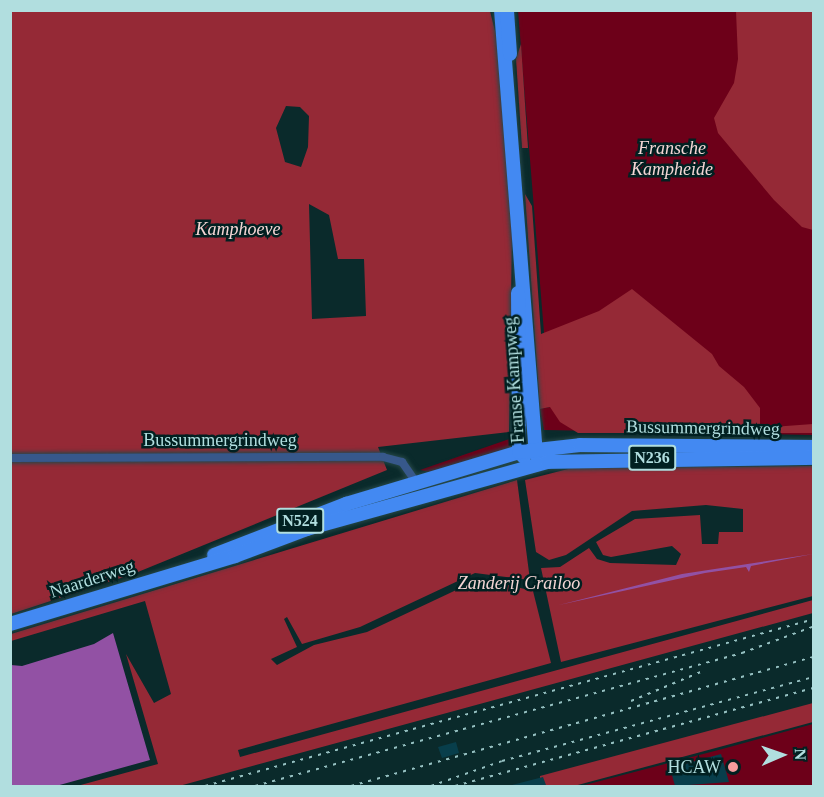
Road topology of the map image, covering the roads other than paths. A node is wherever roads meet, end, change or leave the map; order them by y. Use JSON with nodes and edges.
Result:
{"nodes":[{"id":1,"x":501,"y":10,"type":"edge"},
{"id":2,"x":507,"y":10,"type":"edge"},
{"id":3,"x":508,"y":72,"type":"junction"},
{"id":4,"x":519,"y":213,"type":"junction"},
{"id":5,"x":813,"y":447,"type":"edge"},
{"id":6,"x":538,"y":448,"type":"junction"},
{"id":7,"x":519,"y":452,"type":"junction"},
{"id":8,"x":773,"y":453,"type":"junction"},
{"id":9,"x":10,"y":458,"type":"edge"},
{"id":10,"x":813,"y":458,"type":"edge"},
{"id":11,"x":532,"y":466,"type":"junction"},
{"id":12,"x":420,"y":491,"type":"junction"},
{"id":13,"x":10,"y":624,"type":"edge"}],
"edges":[{"from":1,"to":3,"type":"main road","name":"Franse Kampweg"},
{"from":2,"to":3,"type":"main road","name":"Franse Kampweg"},
{"from":3,"to":4,"type":"main road","name":"Franse Kampweg"},
{"from":4,"to":6,"type":"main road","name":"Franse Kampweg"},
{"from":4,"to":7,"type":"main road","name":"Franse Kampweg"},
{"from":5,"to":8,"type":"main road","name":"Bussummergrindweg"},
{"from":6,"to":7,"type":"main road","name":"Bussummergrindweg","number":"N236"},
{"from":6,"to":8,"type":"main road","name":"Bussummergrindweg","number":"N236"},
{"from":6,"to":11,"type":"main road","name":"Franse Kampweg"},
{"from":7,"to":11,"type":"main road","name":"Franse Kampweg"},
{"from":7,"to":12,"type":"main road","name":"Bussummergrindweg","number":"N524"},
{"from":8,"to":10,"type":"main road","name":"Bussummergrindweg"},
{"from":8,"to":11,"type":"main road","name":"Bussummergrindweg","number":"N236"},
{"from":9,"to":12,"type":"street","name":"Bussummergrindweg"},
{"from":11,"to":12,"type":"main road","name":"Bussummergrindweg","number":"N524"},
{"from":12,"to":13,"type":"main road","name":"Naarderweg","number":"N524"}]}
